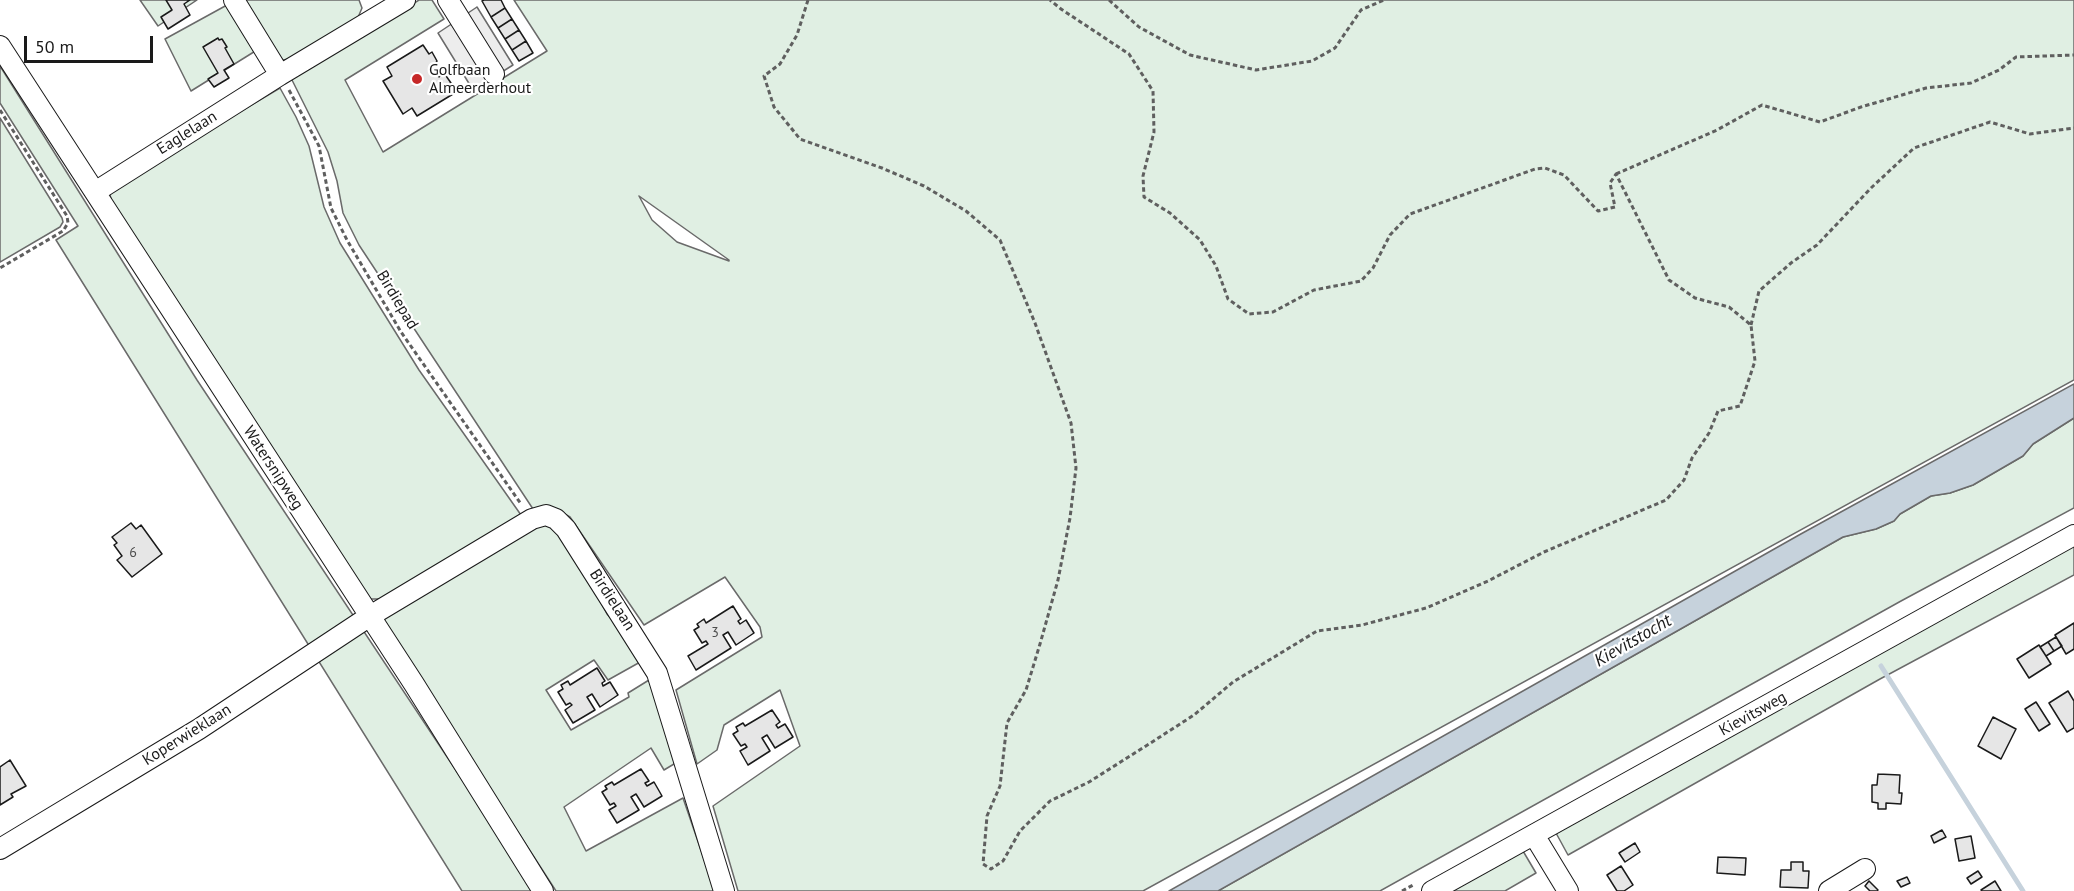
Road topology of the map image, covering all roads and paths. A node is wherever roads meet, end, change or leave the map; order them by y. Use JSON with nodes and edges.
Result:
{"nodes":[{"id":1,"x":234,"y":0,"type":"edge"},
{"id":2,"x":405,"y":0,"type":"edge"},
{"id":3,"x":448,"y":0,"type":"edge"},
{"id":4,"x":808,"y":0,"type":"edge"},
{"id":5,"x":1050,"y":0,"type":"edge"},
{"id":6,"x":1109,"y":0,"type":"edge"},
{"id":7,"x":1384,"y":0,"type":"edge"},
{"id":8,"x":375,"y":7,"type":"edge"},
{"id":9,"x":0,"y":46,"type":"edge"},
{"id":10,"x":2074,"y":55,"type":"edge"},
{"id":11,"x":494,"y":74,"type":"dead end"},
{"id":12,"x":280,"y":75,"type":"junction"},
{"id":13,"x":0,"y":110,"type":"edge"},
{"id":14,"x":2074,"y":128,"type":"edge"},
{"id":15,"x":1616,"y":174,"type":"junction"},
{"id":16,"x":94,"y":192,"type":"junction"},
{"id":17,"x":0,"y":268,"type":"edge"},
{"id":18,"x":1751,"y":326,"type":"junction"},
{"id":19,"x":532,"y":519,"type":"junction"},
{"id":20,"x":2074,"y":535,"type":"edge"},
{"id":21,"x":370,"y":616,"type":"junction"},
{"id":22,"x":1534,"y":835,"type":"junction"},
{"id":23,"x":0,"y":849,"type":"edge"},
{"id":24,"x":1865,"y":869,"type":"dead end"},
{"id":25,"x":543,"y":891,"type":"edge"},
{"id":26,"x":724,"y":891,"type":"edge"},
{"id":27,"x":1432,"y":891,"type":"edge"},
{"id":28,"x":1568,"y":891,"type":"edge"},
{"id":29,"x":1829,"y":891,"type":"edge"}],
"edges":[{"from":1,"to":12,"type":"street"},
{"from":2,"to":8,"type":"street","name":"Eaglelaan"},
{"from":3,"to":11,"type":"street"},
{"from":4,"to":18,"type":"path"},
{"from":5,"to":15,"type":"path"},
{"from":6,"to":7,"type":"path"},
{"from":8,"to":12,"type":"street","name":"Eaglelaan"},
{"from":9,"to":16,"type":"street","name":"Watersnipweg"},
{"from":10,"to":15,"type":"path"},
{"from":12,"to":16,"type":"street","name":"Eaglelaan"},
{"from":12,"to":19,"type":"path","name":"Birdiepad"},
{"from":13,"to":17,"type":"path"},
{"from":14,"to":18,"type":"path"},
{"from":15,"to":18,"type":"path"},
{"from":16,"to":21,"type":"street","name":"Watersnipweg"},
{"from":19,"to":21,"type":"street"},
{"from":19,"to":26,"type":"street","name":"Birdielaan"},
{"from":20,"to":22,"type":"street","name":"Kievitsweg"},
{"from":21,"to":23,"type":"street","name":"Koperwieklaan"},
{"from":21,"to":25,"type":"street","name":"Watersnipweg"},
{"from":22,"to":27,"type":"street","name":"Kievitsweg"},
{"from":22,"to":28,"type":"street"},
{"from":24,"to":29,"type":"street"}]}
